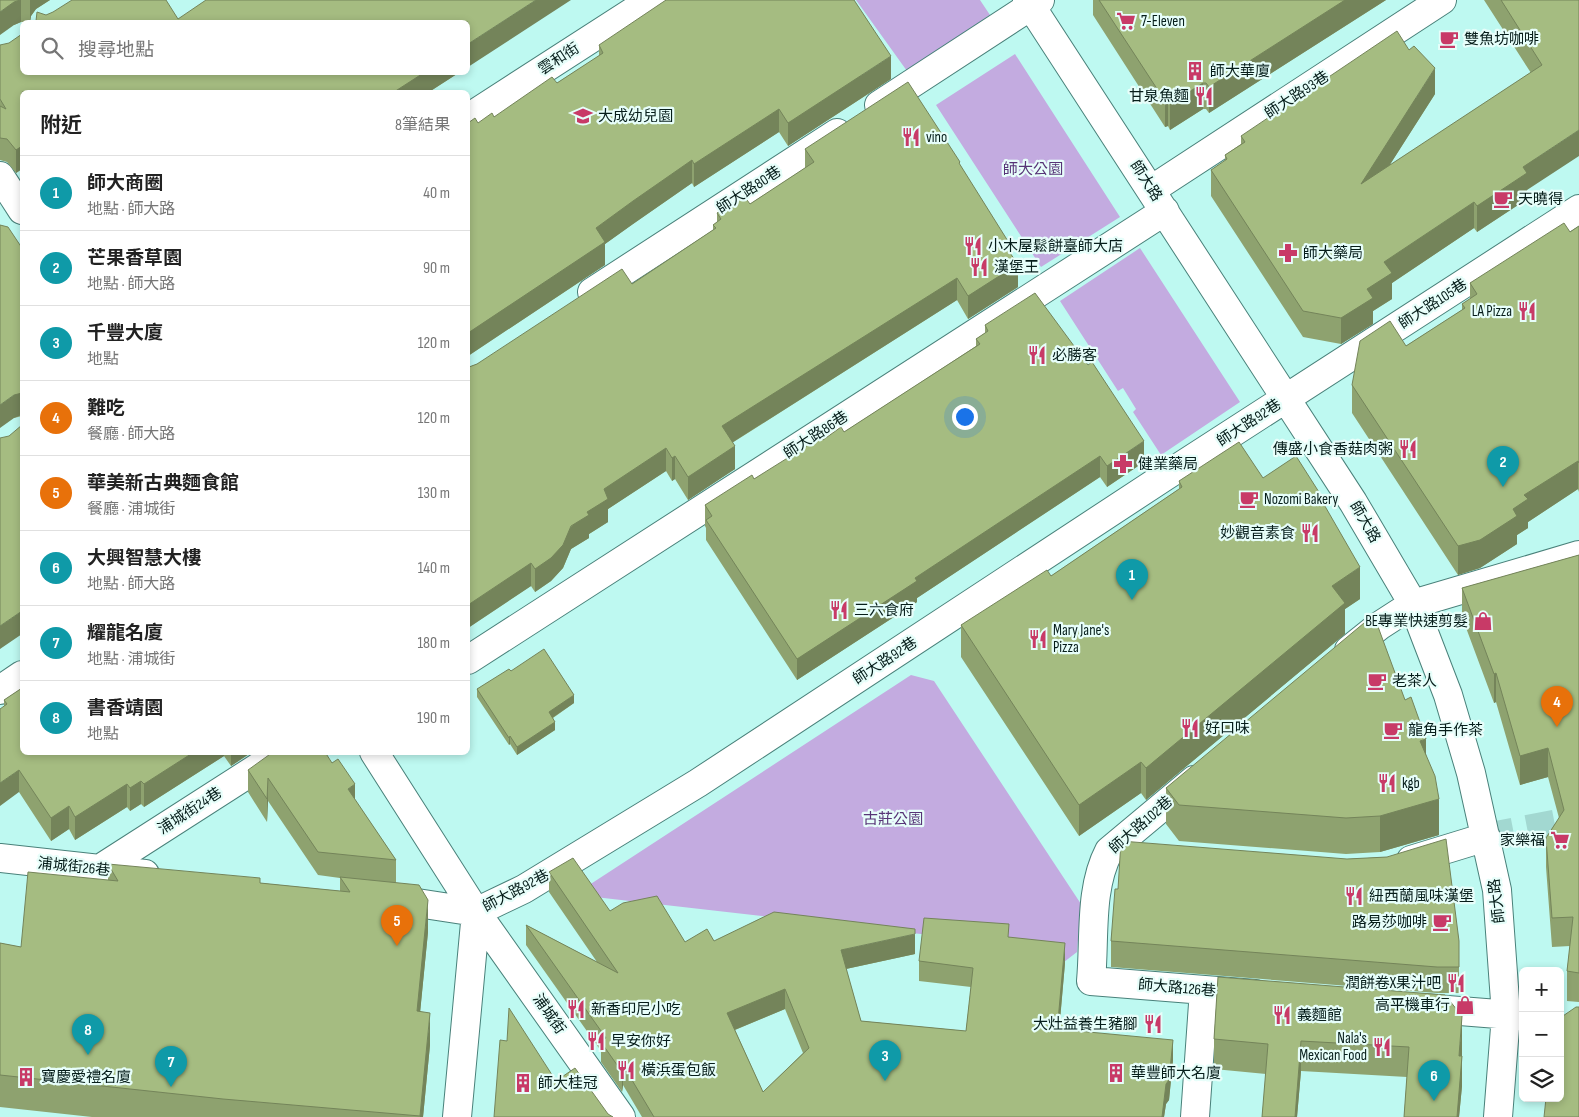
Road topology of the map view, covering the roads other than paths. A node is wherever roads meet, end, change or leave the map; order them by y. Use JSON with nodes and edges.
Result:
{"nodes":[{"id":1,"x":651,"y":0,"type":"edge"},
{"id":2,"x":1442,"y":0,"type":"edge"},
{"id":3,"x":1033,"y":2,"type":"edge"},
{"id":4,"x":470,"y":117,"type":"edge"},
{"id":5,"x":0,"y":176,"type":"edge"},
{"id":6,"x":1158,"y":200,"type":"junction"},
{"id":7,"x":1579,"y":209,"type":"edge"},
{"id":8,"x":14,"y":210,"type":"edge"},
{"id":9,"x":567,"y":308,"type":"edge"},
{"id":10,"x":1286,"y":399,"type":"junction"},
{"id":11,"x":1579,"y":555,"type":"edge"},
{"id":12,"x":1413,"y":604,"type":"junction"},
{"id":13,"x":470,"y":659,"type":"edge"},
{"id":14,"x":1334,"y":663,"type":"edge"},
{"id":15,"x":20,"y":676,"type":"edge"},
{"id":16,"x":0,"y":690,"type":"edge"},
{"id":17,"x":277,"y":755,"type":"edge"},
{"id":18,"x":376,"y":755,"type":"edge"},
{"id":19,"x":1214,"y":763,"type":"edge"},
{"id":20,"x":1486,"y":837,"type":"junction"},
{"id":21,"x":1109,"y":851,"type":"junction"},
{"id":22,"x":1149,"y":854,"type":"edge"},
{"id":23,"x":0,"y":858,"type":"edge"},
{"id":24,"x":1383,"y":868,"type":"edge"},
{"id":25,"x":98,"y":870,"type":"junction"},
{"id":26,"x":167,"y":877,"type":"edge"},
{"id":27,"x":366,"y":896,"type":"edge"},
{"id":28,"x":476,"y":912,"type":"junction"},
{"id":29,"x":1094,"y":948,"type":"joint"},
{"id":30,"x":1204,"y":990,"type":"junction"},
{"id":31,"x":1280,"y":996,"type":"edge"},
{"id":32,"x":1394,"y":1006,"type":"edge"},
{"id":33,"x":1514,"y":1016,"type":"edge"},
{"id":34,"x":457,"y":1117,"type":"edge"},
{"id":35,"x":621,"y":1117,"type":"edge"},
{"id":36,"x":1195,"y":1117,"type":"edge"},
{"id":37,"x":1498,"y":1117,"type":"edge"}],
"edges":[{"from":1,"to":4,"type":"street","name":"雲和街"},
{"from":2,"to":6,"type":"street","name":"師大路93巷"},
{"from":3,"to":6,"type":"street","name":"師大路"},
{"from":3,"to":9,"type":"street","name":"師大路80巷"},
{"from":5,"to":8,"type":"street"},
{"from":6,"to":10,"type":"street","name":"師大路"},
{"from":6,"to":13,"type":"street","name":"師大路86巷"},
{"from":7,"to":10,"type":"street","name":"師大路105巷"},
{"from":10,"to":12,"type":"street","name":"師大路"},
{"from":10,"to":28,"type":"street","name":"師大路92巷"},
{"from":11,"to":12,"type":"street"},
{"from":12,"to":14,"type":"street"},
{"from":12,"to":20,"type":"street","name":"師大路"},
{"from":15,"to":16,"type":"street"},
{"from":17,"to":25,"type":"street","name":"浦城街24巷"},
{"from":18,"to":28,"type":"street","name":"浦城街"},
{"from":19,"to":21,"type":"street","name":"師大路102巷"},
{"from":20,"to":24,"type":"street"},
{"from":20,"to":33,"type":"street","name":"師大路"},
{"from":21,"to":22,"type":"street"},
{"from":21,"to":29,"type":"street","name":"師大路102巷"},
{"from":23,"to":25,"type":"street","name":"浦城街26巷"},
{"from":25,"to":26,"type":"street","name":"浦城街26巷"},
{"from":27,"to":28,"type":"street"},
{"from":28,"to":34,"type":"street"},
{"from":28,"to":35,"type":"street","name":"浦城街"},
{"from":29,"to":30,"type":"street","name":"師大路126巷"},
{"from":30,"to":31,"type":"street","name":"師大路126巷"},
{"from":30,"to":36,"type":"street"},
{"from":32,"to":33,"type":"street"},
{"from":33,"to":37,"type":"street","name":"師大路"}]}
